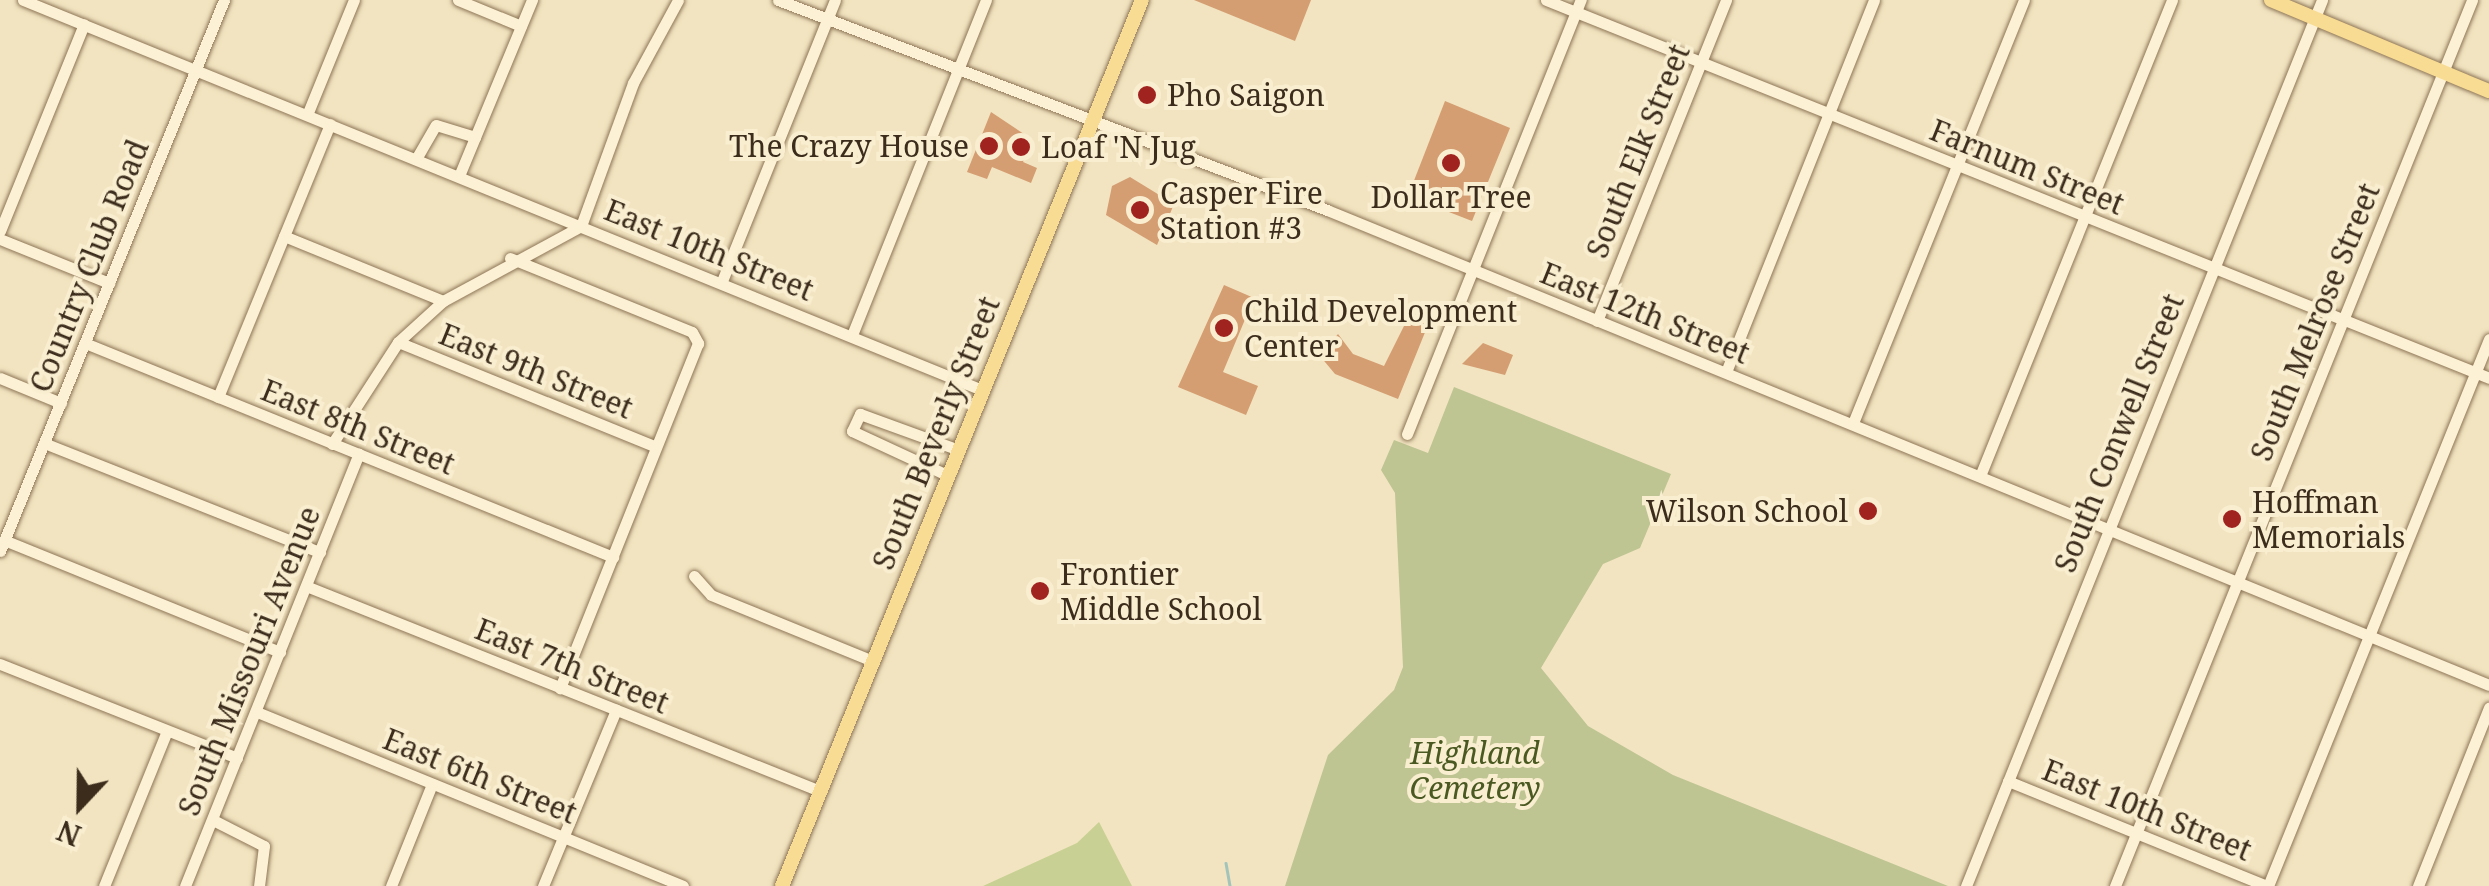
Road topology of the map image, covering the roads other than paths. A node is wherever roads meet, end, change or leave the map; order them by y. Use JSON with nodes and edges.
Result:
{"nodes":[{"id":1,"x":23,"y":0,"type":"edge"},
{"id":2,"x":224,"y":0,"type":"edge"},
{"id":3,"x":354,"y":0,"type":"edge"},
{"id":4,"x":458,"y":0,"type":"edge"},
{"id":5,"x":532,"y":0,"type":"edge"},
{"id":6,"x":678,"y":0,"type":"edge"},
{"id":7,"x":778,"y":0,"type":"edge"},
{"id":8,"x":834,"y":0,"type":"edge"},
{"id":9,"x":986,"y":0,"type":"edge"},
{"id":10,"x":1142,"y":0,"type":"edge"},
{"id":11,"x":1546,"y":0,"type":"edge"},
{"id":12,"x":1726,"y":0,"type":"edge"},
{"id":13,"x":1874,"y":0,"type":"edge"},
{"id":14,"x":2024,"y":0,"type":"edge"},
{"id":15,"x":2172,"y":0,"type":"edge"},
{"id":16,"x":2270,"y":0,"type":"edge"},
{"id":17,"x":2322,"y":0,"type":"edge"},
{"id":18,"x":2472,"y":0,"type":"edge"},
{"id":19,"x":1579,"y":6,"type":"edge"},
{"id":20,"x":2315,"y":18,"type":"junction"},
{"id":21,"x":826,"y":20,"type":"junction"},
{"id":22,"x":84,"y":24,"type":"junction"},
{"id":23,"x":521,"y":26,"type":"junction"},
{"id":24,"x":1702,"y":62,"type":"junction"},
{"id":25,"x":195,"y":70,"type":"junction"},
{"id":26,"x":2442,"y":71,"type":"junction"},
{"id":27,"x":958,"y":72,"type":"junction"},
{"id":28,"x":2489,"y":90,"type":"edge"},
{"id":29,"x":1829,"y":113,"type":"junction"},
{"id":30,"x":307,"y":115,"type":"junction"},
{"id":31,"x":330,"y":124,"type":"junction"},
{"id":32,"x":1092,"y":124,"type":"junction"},
{"id":33,"x":475,"y":137,"type":"junction"},
{"id":34,"x":416,"y":159,"type":"junction"},
{"id":35,"x":1958,"y":164,"type":"junction"},
{"id":36,"x":459,"y":176,"type":"junction"},
{"id":37,"x":2084,"y":217,"type":"junction"},
{"id":38,"x":581,"y":226,"type":"junction"},
{"id":39,"x":0,"y":235,"type":"edge"},
{"id":40,"x":284,"y":236,"type":"junction"},
{"id":41,"x":509,"y":258,"type":"junction"},
{"id":42,"x":2213,"y":269,"type":"junction"},
{"id":43,"x":1473,"y":271,"type":"junction"},
{"id":44,"x":109,"y":282,"type":"junction"},
{"id":45,"x":722,"y":282,"type":"junction"},
{"id":46,"x":443,"y":301,"type":"junction"},
{"id":47,"x":1596,"y":320,"type":"junction"},
{"id":48,"x":2345,"y":320,"type":"junction"},
{"id":49,"x":852,"y":335,"type":"junction"},
{"id":50,"x":2489,"y":339,"type":"edge"},
{"id":51,"x":398,"y":342,"type":"junction"},
{"id":52,"x":86,"y":343,"type":"junction"},
{"id":53,"x":1726,"y":372,"type":"junction"},
{"id":54,"x":2476,"y":372,"type":"junction"},
{"id":55,"x":0,"y":378,"type":"edge"},
{"id":56,"x":2489,"y":378,"type":"edge"},
{"id":57,"x":982,"y":390,"type":"junction"},
{"id":58,"x":218,"y":398,"type":"junction"},
{"id":59,"x":61,"y":403,"type":"junction"},
{"id":60,"x":1853,"y":424,"type":"junction"},
{"id":61,"x":1407,"y":434,"type":"dead end"},
{"id":62,"x":44,"y":443,"type":"junction"},
{"id":63,"x":332,"y":444,"type":"junction"},
{"id":64,"x":654,"y":446,"type":"junction"},
{"id":65,"x":959,"y":450,"type":"junction"},
{"id":66,"x":359,"y":454,"type":"junction"},
{"id":67,"x":949,"y":476,"type":"junction"},
{"id":68,"x":1980,"y":476,"type":"junction"},
{"id":69,"x":0,"y":514,"type":"edge"},
{"id":70,"x":13,"y":520,"type":"junction"},
{"id":71,"x":2108,"y":526,"type":"junction"},
{"id":72,"x":2,"y":546,"type":"edge"},
{"id":73,"x":320,"y":552,"type":"junction"},
{"id":74,"x":613,"y":557,"type":"junction"},
{"id":75,"x":694,"y":576,"type":"dead end"},
{"id":76,"x":2238,"y":579,"type":"junction"},
{"id":77,"x":306,"y":586,"type":"junction"},
{"id":78,"x":2370,"y":635,"type":"junction"},
{"id":79,"x":280,"y":652,"type":"junction"},
{"id":80,"x":873,"y":661,"type":"junction"},
{"id":81,"x":0,"y":664,"type":"edge"},
{"id":82,"x":2489,"y":685,"type":"edge"},
{"id":83,"x":560,"y":688,"type":"junction"},
{"id":84,"x":2489,"y":708,"type":"edge"},
{"id":85,"x":616,"y":710,"type":"junction"},
{"id":86,"x":258,"y":712,"type":"junction"},
{"id":87,"x":167,"y":731,"type":"junction"},
{"id":88,"x":238,"y":758,"type":"junction"},
{"id":89,"x":2008,"y":781,"type":"junction"},
{"id":90,"x":432,"y":784,"type":"junction"},
{"id":91,"x":820,"y":791,"type":"junction"},
{"id":92,"x":213,"y":820,"type":"junction"},
{"id":93,"x":2137,"y":834,"type":"junction"},
{"id":94,"x":563,"y":837,"type":"junction"},
{"id":95,"x":104,"y":886,"type":"edge"},
{"id":96,"x":185,"y":886,"type":"edge"},
{"id":97,"x":260,"y":886,"type":"edge"},
{"id":98,"x":391,"y":886,"type":"edge"},
{"id":99,"x":543,"y":886,"type":"edge"},
{"id":100,"x":683,"y":886,"type":"edge"},
{"id":101,"x":782,"y":886,"type":"edge"},
{"id":102,"x":1966,"y":886,"type":"edge"},
{"id":103,"x":2116,"y":886,"type":"edge"},
{"id":104,"x":2267,"y":886,"type":"edge"},
{"id":105,"x":2418,"y":886,"type":"edge"}],
"edges":[{"from":1,"to":22,"type":"street","name":"East 10th Street"},
{"from":2,"to":25,"type":"street","name":"Country Club Road"},
{"from":3,"to":30,"type":"street"},
{"from":4,"to":23,"type":"street"},
{"from":5,"to":23,"type":"street"},
{"from":6,"to":38,"type":"street"},
{"from":7,"to":21,"type":"street","name":"East 12th Street"},
{"from":8,"to":21,"type":"street"},
{"from":9,"to":27,"type":"street"},
{"from":10,"to":32,"type":"main road","name":"South Beverly Street"},
{"from":11,"to":19,"type":"street","name":"Farnum Street"},
{"from":12,"to":24,"type":"street","name":"South Elk Street"},
{"from":13,"to":29,"type":"street"},
{"from":14,"to":35,"type":"street"},
{"from":15,"to":37,"type":"street"},
{"from":16,"to":20,"type":"main road"},
{"from":17,"to":20,"type":"street","name":"South Conwell Street"},
{"from":18,"to":26,"type":"street","name":"South Melrose Street"},
{"from":19,"to":24,"type":"street","name":"Farnum Street"},
{"from":19,"to":43,"type":"street"},
{"from":20,"to":26,"type":"main road"},
{"from":20,"to":42,"type":"street","name":"South Conwell Street"},
{"from":21,"to":27,"type":"street","name":"East 12th Street"},
{"from":21,"to":45,"type":"street"},
{"from":22,"to":25,"type":"street","name":"East 10th Street"},
{"from":22,"to":39,"type":"street"},
{"from":23,"to":33,"type":"street"},
{"from":24,"to":29,"type":"street","name":"Farnum Street"},
{"from":24,"to":47,"type":"street","name":"South Elk Street"},
{"from":25,"to":30,"type":"street","name":"East 10th Street"},
{"from":25,"to":44,"type":"street","name":"Country Club Road"},
{"from":26,"to":28,"type":"main road"},
{"from":26,"to":48,"type":"street","name":"South Melrose Street"},
{"from":27,"to":32,"type":"street","name":"East 12th Street"},
{"from":27,"to":49,"type":"street"},
{"from":29,"to":35,"type":"street","name":"Farnum Street"},
{"from":29,"to":53,"type":"street"},
{"from":30,"to":31,"type":"street","name":"East 10th Street"},
{"from":31,"to":34,"type":"street","name":"East 10th Street"},
{"from":31,"to":40,"type":"street"},
{"from":32,"to":43,"type":"street","name":"East 12th Street"},
{"from":32,"to":57,"type":"main road","name":"South Beverly Street"},
{"from":33,"to":34,"type":"street"},
{"from":33,"to":36,"type":"street"},
{"from":34,"to":36,"type":"street","name":"East 10th Street"},
{"from":35,"to":37,"type":"street","name":"Farnum Street"},
{"from":35,"to":60,"type":"street"},
{"from":36,"to":38,"type":"street","name":"East 10th Street"},
{"from":37,"to":42,"type":"street","name":"Farnum Street"},
{"from":37,"to":68,"type":"street"},
{"from":38,"to":41,"type":"street"},
{"from":38,"to":45,"type":"street","name":"East 10th Street"},
{"from":39,"to":44,"type":"street"},
{"from":40,"to":46,"type":"street","name":"East 9th Street"},
{"from":40,"to":58,"type":"street"},
{"from":41,"to":46,"type":"street"},
{"from":41,"to":64,"type":"street"},
{"from":42,"to":48,"type":"street","name":"Farnum Street"},
{"from":42,"to":71,"type":"street","name":"South Conwell Street"},
{"from":43,"to":47,"type":"street","name":"East 12th Street"},
{"from":43,"to":61,"type":"street"},
{"from":44,"to":52,"type":"street","name":"Country Club Road"},
{"from":45,"to":49,"type":"street","name":"East 10th Street"},
{"from":46,"to":51,"type":"street"},
{"from":47,"to":53,"type":"street","name":"East 12th Street"},
{"from":48,"to":54,"type":"street","name":"Farnum Street"},
{"from":48,"to":76,"type":"street","name":"South Melrose Street"},
{"from":49,"to":57,"type":"street","name":"East 10th Street"},
{"from":50,"to":54,"type":"street"},
{"from":51,"to":63,"type":"street"},
{"from":51,"to":64,"type":"street","name":"East 9th Street"},
{"from":52,"to":58,"type":"street","name":"East 8th Street"},
{"from":52,"to":59,"type":"street","name":"Country Club Road"},
{"from":53,"to":60,"type":"street","name":"East 12th Street"},
{"from":54,"to":56,"type":"street","name":"Farnum Street"},
{"from":54,"to":78,"type":"street"},
{"from":55,"to":59,"type":"street"},
{"from":57,"to":65,"type":"main road","name":"South Beverly Street"},
{"from":58,"to":63,"type":"street","name":"East 8th Street"},
{"from":59,"to":62,"type":"street","name":"Country Club Road"},
{"from":60,"to":68,"type":"street","name":"East 12th Street"},
{"from":62,"to":70,"type":"street","name":"Country Club Road"},
{"from":62,"to":73,"type":"street"},
{"from":63,"to":66,"type":"street","name":"East 8th Street"},
{"from":64,"to":74,"type":"street"},
{"from":65,"to":67,"type":"main road","name":"South Beverly Street"},
{"from":65,"to":67,"type":"street"},
{"from":66,"to":73,"type":"street","name":"South Missouri Avenue"},
{"from":66,"to":74,"type":"street","name":"East 8th Street"},
{"from":67,"to":80,"type":"main road","name":"South Beverly Street"},
{"from":68,"to":71,"type":"street","name":"East 12th Street"},
{"from":69,"to":70,"type":"street"},
{"from":70,"to":72,"type":"street","name":"Country Club Road"},
{"from":71,"to":76,"type":"street","name":"East 12th Street"},
{"from":71,"to":89,"type":"street","name":"South Conwell Street"},
{"from":72,"to":79,"type":"street"},
{"from":73,"to":77,"type":"street","name":"South Missouri Avenue"},
{"from":74,"to":83,"type":"street"},
{"from":75,"to":80,"type":"street"},
{"from":76,"to":78,"type":"street","name":"East 12th Street"},
{"from":76,"to":93,"type":"street","name":"South Melrose Street"},
{"from":77,"to":79,"type":"street","name":"South Missouri Avenue"},
{"from":77,"to":83,"type":"street","name":"East 7th Street"},
{"from":78,"to":82,"type":"street","name":"East 12th Street"},
{"from":78,"to":104,"type":"street"},
{"from":79,"to":86,"type":"street","name":"South Missouri Avenue"},
{"from":80,"to":91,"type":"main road","name":"South Beverly Street"},
{"from":81,"to":87,"type":"street"},
{"from":83,"to":85,"type":"street","name":"East 7th Street"},
{"from":84,"to":105,"type":"street"},
{"from":85,"to":91,"type":"street","name":"East 7th Street"},
{"from":85,"to":94,"type":"street"},
{"from":86,"to":88,"type":"street","name":"South Missouri Avenue"},
{"from":86,"to":90,"type":"street","name":"East 6th Street"},
{"from":87,"to":88,"type":"street"},
{"from":87,"to":95,"type":"street"},
{"from":88,"to":92,"type":"street","name":"South Missouri Avenue"},
{"from":89,"to":93,"type":"street","name":"East 10th Street"},
{"from":89,"to":102,"type":"street","name":"South Conwell Street"},
{"from":90,"to":94,"type":"street","name":"East 6th Street"},
{"from":90,"to":98,"type":"street"},
{"from":91,"to":101,"type":"main road","name":"South Beverly Street"},
{"from":92,"to":96,"type":"street","name":"South Missouri Avenue"},
{"from":92,"to":97,"type":"street"},
{"from":93,"to":103,"type":"street","name":"South Melrose Street"},
{"from":93,"to":104,"type":"street","name":"East 10th Street"},
{"from":94,"to":99,"type":"street"},
{"from":94,"to":100,"type":"street","name":"East 6th Street"}]}
